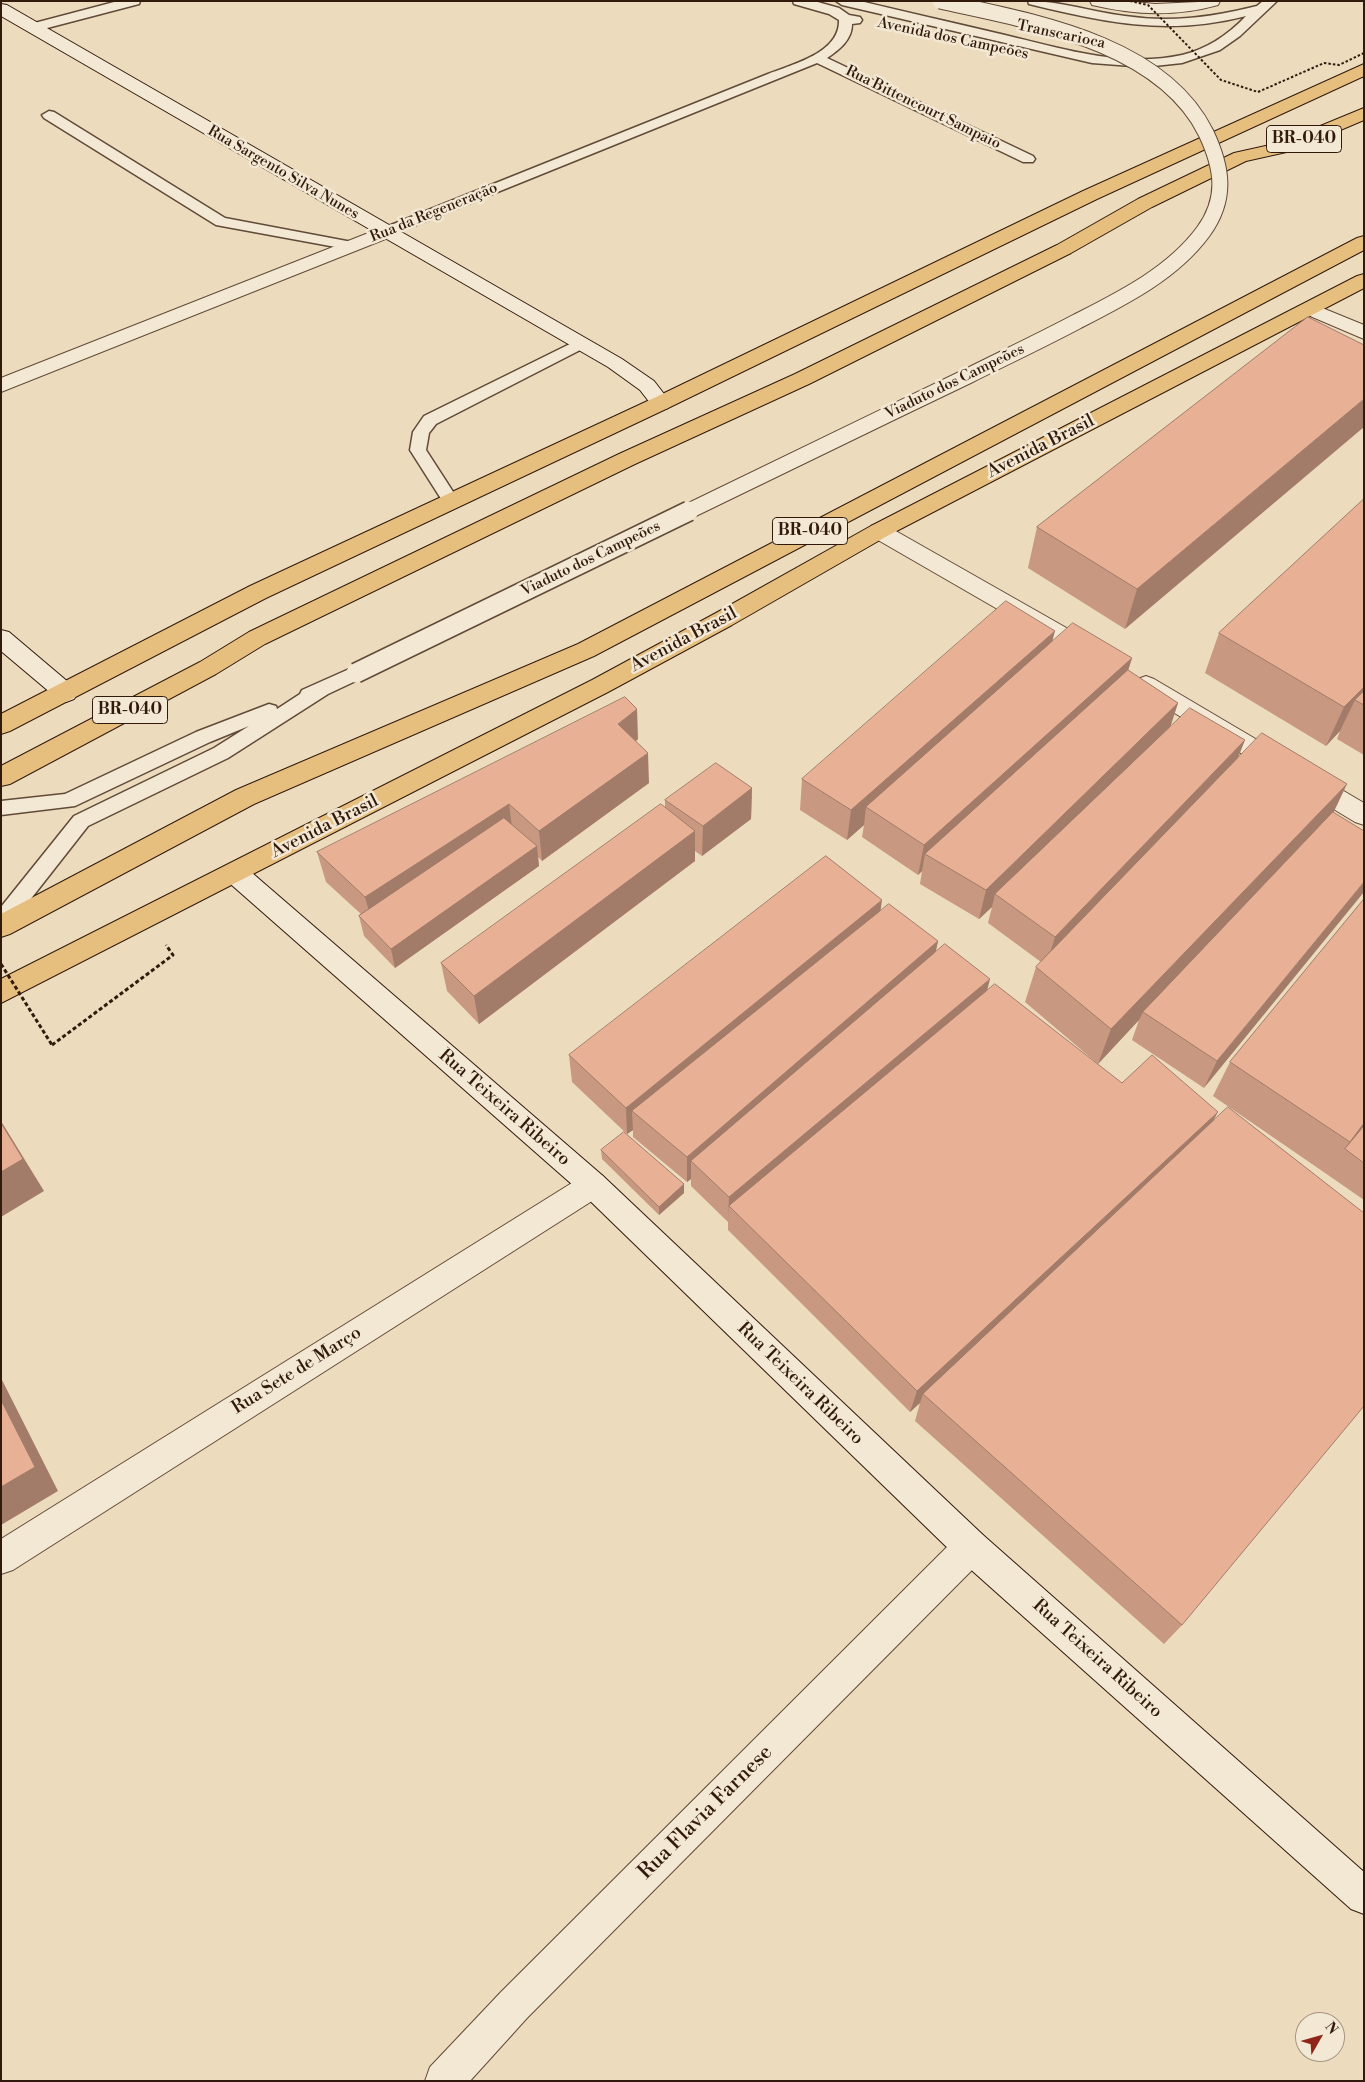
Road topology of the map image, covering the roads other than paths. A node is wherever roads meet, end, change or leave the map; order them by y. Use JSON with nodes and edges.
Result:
{"nodes":[{"id":1,"x":134,"y":1,"type":"edge"},
{"id":2,"x":800,"y":1,"type":"edge"},
{"id":3,"x":842,"y":1,"type":"edge"},
{"id":4,"x":940,"y":1,"type":"edge"},
{"id":5,"x":1034,"y":1,"type":"edge"},
{"id":6,"x":1098,"y":1,"type":"edge"},
{"id":7,"x":1212,"y":1,"type":"edge"},
{"id":8,"x":1266,"y":5,"type":"edge"},
{"id":9,"x":1,"y":9,"type":"edge"},
{"id":10,"x":845,"y":19,"type":"junction"},
{"id":11,"x":32,"y":28,"type":"junction"},
{"id":12,"x":817,"y":58,"type":"junction"},
{"id":13,"x":1364,"y":69,"type":"edge"},
{"id":14,"x":1108,"y":74,"type":"dead end"},
{"id":15,"x":1364,"y":98,"type":"edge"},
{"id":16,"x":1364,"y":113,"type":"edge"},
{"id":17,"x":49,"y":115,"type":"dead end"},
{"id":18,"x":1240,"y":157,"type":"junction"},
{"id":19,"x":1028,"y":159,"type":"dead end"},
{"id":20,"x":386,"y":232,"type":"junction"},
{"id":21,"x":1364,"y":242,"type":"edge"},
{"id":22,"x":352,"y":246,"type":"junction"},
{"id":23,"x":1364,"y":280,"type":"edge"},
{"id":24,"x":1310,"y":309,"type":"junction"},
{"id":25,"x":1364,"y":333,"type":"edge"},
{"id":26,"x":580,"y":344,"type":"junction"},
{"id":27,"x":1,"y":386,"type":"edge"},
{"id":28,"x":661,"y":403,"type":"junction"},
{"id":29,"x":451,"y":501,"type":"junction"},
{"id":30,"x":879,"y":531,"type":"junction"},
{"id":31,"x":1,"y":638,"type":"edge"},
{"id":32,"x":321,"y":690,"type":"junction"},
{"id":33,"x":66,"y":693,"type":"junction"},
{"id":34,"x":1,"y":725,"type":"edge"},
{"id":35,"x":1,"y":778,"type":"edge"},
{"id":36,"x":1,"y":808,"type":"edge"},
{"id":37,"x":1364,"y":814,"type":"edge"},
{"id":38,"x":235,"y":874,"type":"junction"},
{"id":39,"x":1,"y":922,"type":"edge"},
{"id":40,"x":1,"y":927,"type":"edge"},
{"id":41,"x":1,"y":992,"type":"edge"},
{"id":42,"x":593,"y":1185,"type":"junction"},
{"id":43,"x":971,"y":1547,"type":"junction"},
{"id":44,"x":1,"y":1558,"type":"edge"},
{"id":45,"x":1364,"y":1896,"type":"edge"},
{"id":46,"x":444,"y":2081,"type":"edge"}],
"edges":[{"from":1,"to":11,"type":"lane"},
{"from":2,"to":10,"type":"lane","name":"Avenida dos Campeões"},
{"from":3,"to":8,"type":"lane","name":"Transcarioca"},
{"from":4,"to":32,"type":"lane","name":"Viaduto dos Campeões","bridge":true},
{"from":5,"to":8,"type":"lane","name":"Transcarioca"},
{"from":6,"to":7,"type":"street"},
{"from":9,"to":11,"type":"street","name":"Rua Sargento Silva Nunes"},
{"from":10,"to":12,"type":"lane","name":"Rua da Regeneração"},
{"from":10,"to":14,"type":"lane","name":"Avenida dos Campeões"},
{"from":11,"to":20,"type":"street","name":"Rua Sargento Silva Nunes"},
{"from":12,"to":19,"type":"lane","name":"Rua Bittencourt Sampaio"},
{"from":12,"to":20,"type":"lane","name":"Rua da Regeneração"},
{"from":13,"to":28,"type":"highway"},
{"from":15,"to":18,"type":"highway"},
{"from":16,"to":18,"type":"highway","number":"BR-040"},
{"from":17,"to":22,"type":"lane"},
{"from":18,"to":35,"type":"highway","number":"BR-040"},
{"from":20,"to":22,"type":"street","name":"Rua da Regeneração"},
{"from":20,"to":26,"type":"street","name":"Rua Sargento Silva Nunes"},
{"from":21,"to":40,"type":"highway","name":"Avenida Brasil","number":"BR-040"},
{"from":22,"to":27,"type":"street","name":"Rua da Regeneração"},
{"from":23,"to":24,"type":"highway","name":"Avenida Brasil"},
{"from":24,"to":25,"type":"street"},
{"from":24,"to":30,"type":"highway","name":"Avenida Brasil"},
{"from":26,"to":28,"type":"street","name":"Rua Sargento Silva Nunes"},
{"from":26,"to":29,"type":"lane"},
{"from":28,"to":29,"type":"highway"},
{"from":29,"to":33,"type":"highway"},
{"from":30,"to":37,"type":"street"},
{"from":30,"to":38,"type":"highway","name":"Avenida Brasil"},
{"from":31,"to":33,"type":"street"},
{"from":32,"to":36,"type":"lane"},
{"from":32,"to":39,"type":"lane"},
{"from":33,"to":34,"type":"highway"},
{"from":38,"to":41,"type":"highway","name":"Avenida Brasil"},
{"from":38,"to":42,"type":"street","name":"Rua Teixeira Ribeiro"},
{"from":42,"to":43,"type":"street","name":"Rua Teixeira Ribeiro"},
{"from":42,"to":44,"type":"street","name":"Rua Sete de Março"},
{"from":43,"to":45,"type":"street","name":"Rua Teixeira Ribeiro"},
{"from":43,"to":46,"type":"street","name":"Rua Flavia Farnese"}]}
